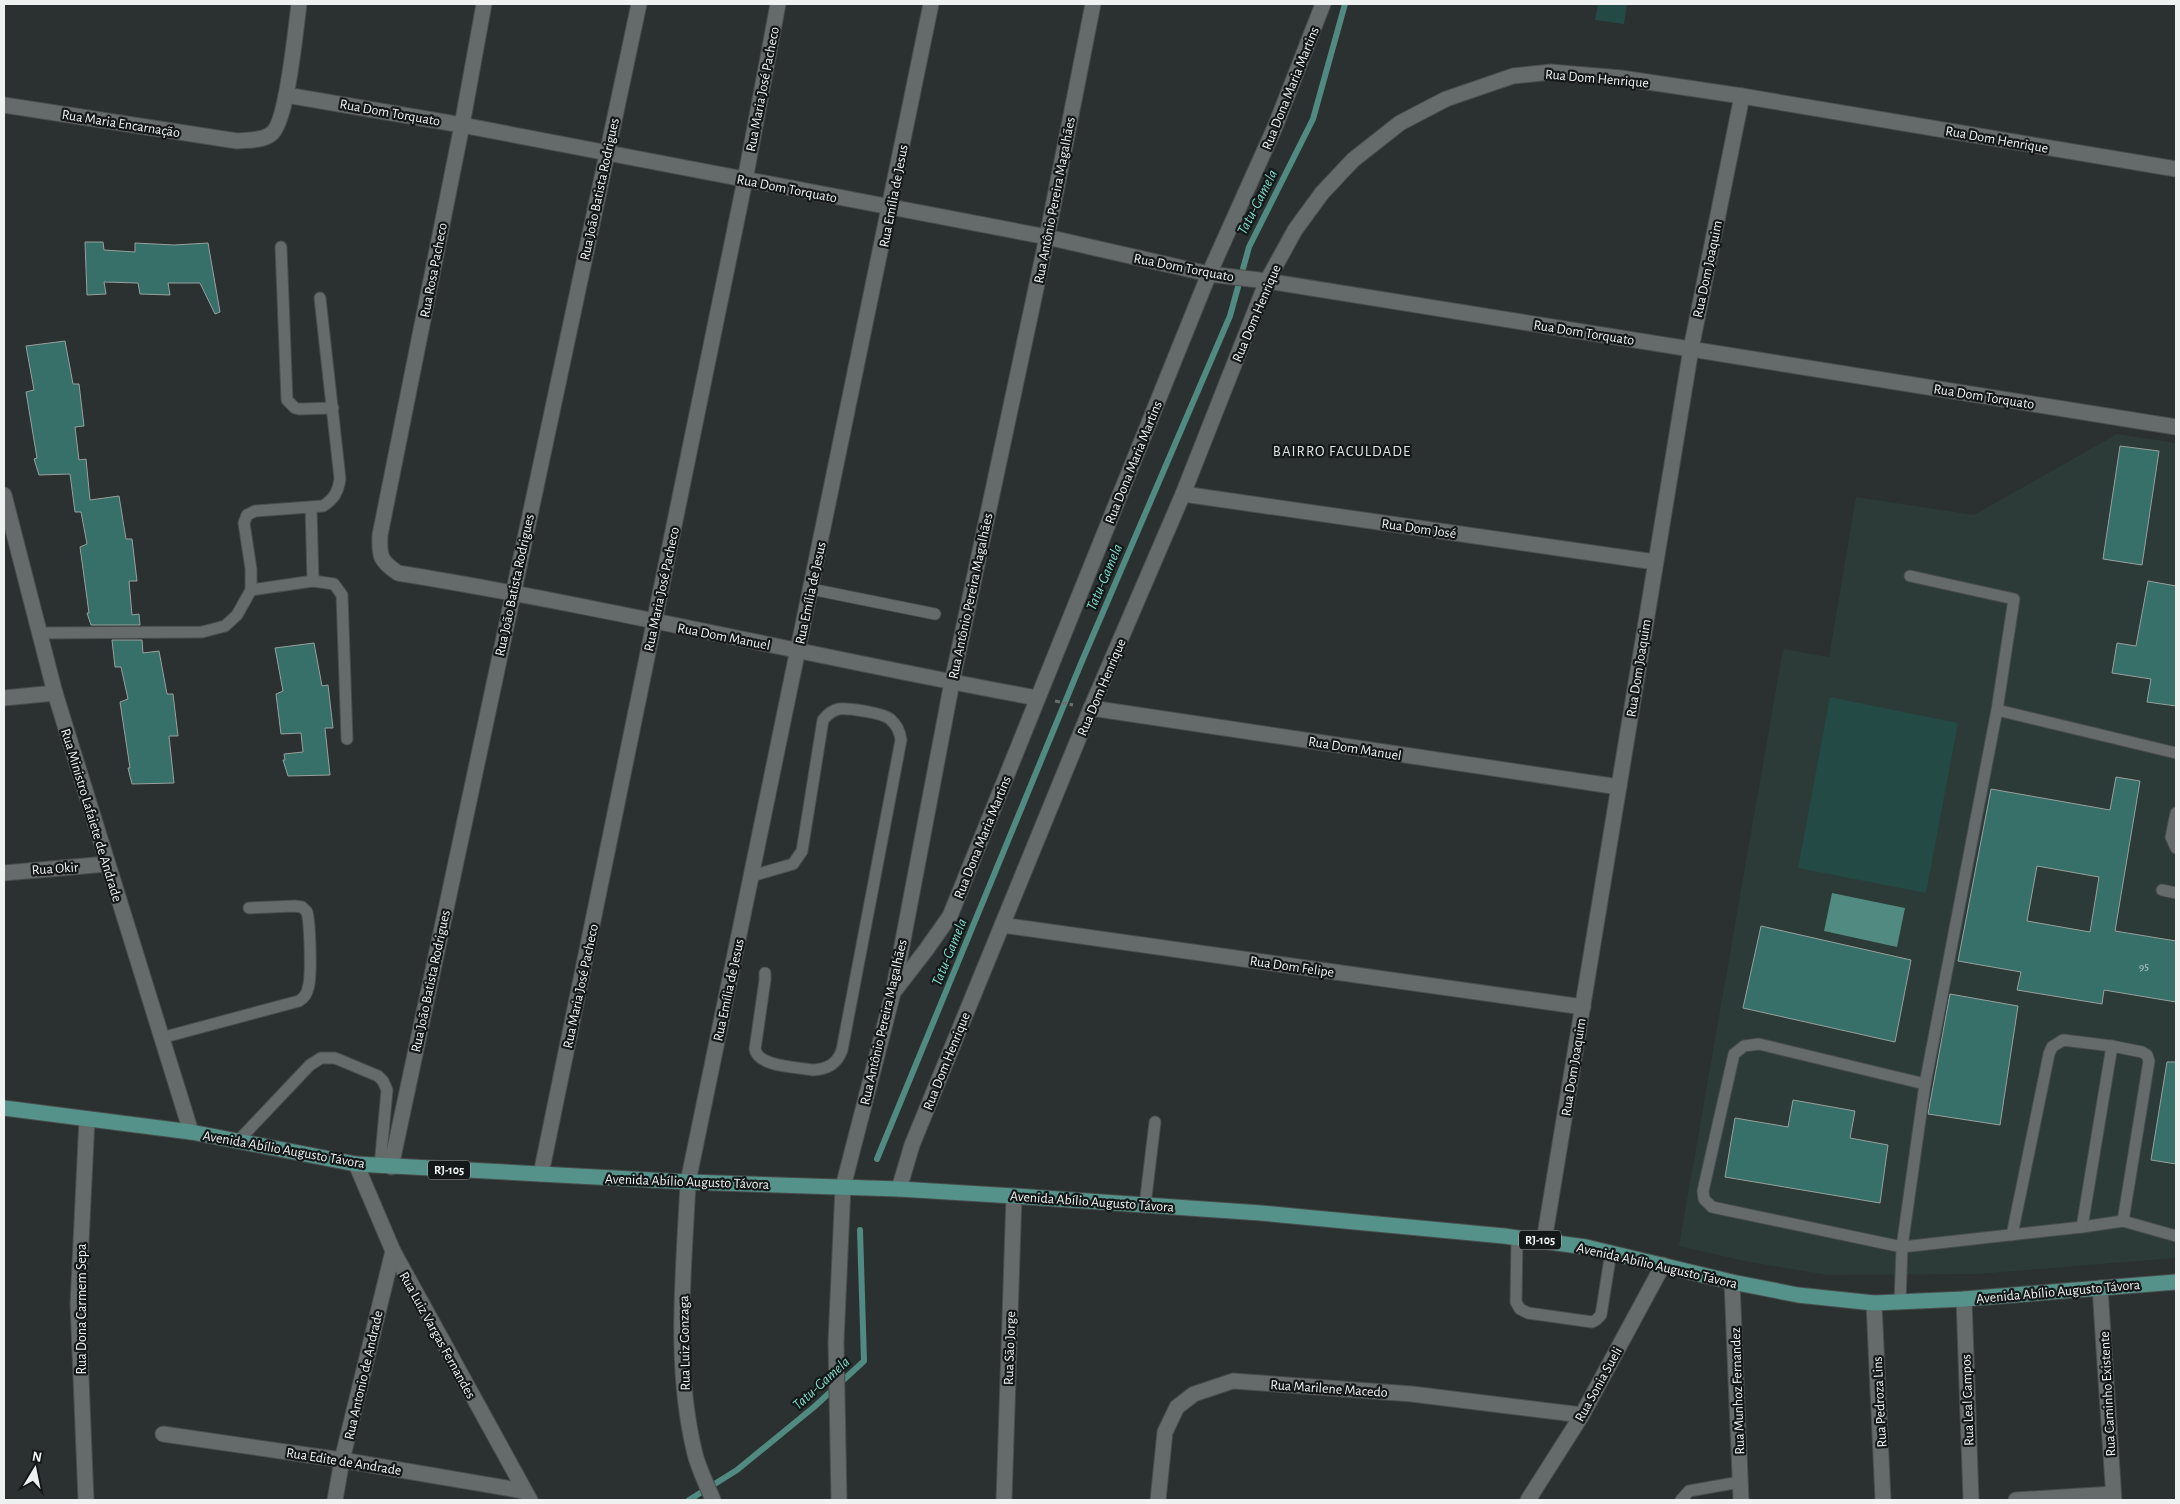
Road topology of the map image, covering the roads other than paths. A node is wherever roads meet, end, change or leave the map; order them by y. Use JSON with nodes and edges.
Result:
{"nodes":[{"id":1,"x":299,"y":4,"type":"edge"},
{"id":2,"x":484,"y":4,"type":"edge"},
{"id":3,"x":639,"y":4,"type":"edge"},
{"id":4,"x":778,"y":4,"type":"edge"},
{"id":5,"x":931,"y":4,"type":"edge"},
{"id":6,"x":1093,"y":4,"type":"edge"},
{"id":7,"x":1323,"y":4,"type":"edge"},
{"id":8,"x":286,"y":95,"type":"junction"},
{"id":9,"x":1742,"y":96,"type":"junction"},
{"id":10,"x":4,"y":105,"type":"edge"},
{"id":11,"x":462,"y":125,"type":"junction"},
{"id":12,"x":607,"y":153,"type":"junction"},
{"id":13,"x":2176,"y":170,"type":"edge"},
{"id":14,"x":745,"y":180,"type":"junction"},
{"id":15,"x":890,"y":208,"type":"junction"},
{"id":16,"x":1047,"y":237,"type":"junction"},
{"id":17,"x":281,"y":247,"type":"dead end"},
{"id":18,"x":1209,"y":274,"type":"junction"},
{"id":19,"x":1261,"y":280,"type":"junction"},
{"id":20,"x":320,"y":298,"type":"dead end"},
{"id":21,"x":1691,"y":349,"type":"junction"},
{"id":22,"x":333,"y":408,"type":"junction"},
{"id":23,"x":2176,"y":427,"type":"edge"},
{"id":24,"x":1183,"y":494,"type":"junction"},
{"id":25,"x":4,"y":495,"type":"edge"},
{"id":26,"x":311,"y":507,"type":"junction"},
{"id":27,"x":8,"y":531,"type":"edge"},
{"id":28,"x":380,"y":535,"type":"joint"},
{"id":29,"x":1656,"y":562,"type":"junction"},
{"id":30,"x":1910,"y":576,"type":"dead end"},
{"id":31,"x":313,"y":581,"type":"junction"},
{"id":32,"x":811,"y":589,"type":"junction"},
{"id":33,"x":251,"y":590,"type":"junction"},
{"id":34,"x":512,"y":592,"type":"junction"},
{"id":35,"x":935,"y":614,"type":"dead end"},
{"id":36,"x":654,"y":622,"type":"junction"},
{"id":37,"x":39,"y":633,"type":"junction"},
{"id":38,"x":798,"y":651,"type":"junction"},
{"id":39,"x":952,"y":682,"type":"junction"},
{"id":40,"x":55,"y":693,"type":"junction"},
{"id":41,"x":4,"y":698,"type":"edge"},
{"id":42,"x":1037,"y":698,"type":"junction"},
{"id":43,"x":1091,"y":708,"type":"junction"},
{"id":44,"x":1997,"y":710,"type":"junction"},
{"id":45,"x":346,"y":739,"type":"dead end"},
{"id":46,"x":2176,"y":753,"type":"edge"},
{"id":47,"x":1619,"y":787,"type":"junction"},
{"id":48,"x":2176,"y":812,"type":"edge"},
{"id":49,"x":2176,"y":848,"type":"edge"},
{"id":50,"x":107,"y":864,"type":"junction"},
{"id":51,"x":4,"y":872,"type":"edge"},
{"id":52,"x":752,"y":876,"type":"junction"},
{"id":53,"x":2162,"y":890,"type":"dead end"},
{"id":54,"x":2176,"y":893,"type":"edge"},
{"id":55,"x":249,"y":908,"type":"dead end"},
{"id":56,"x":1002,"y":925,"type":"junction"},
{"id":57,"x":765,"y":973,"type":"dead end"},
{"id":58,"x":893,"y":992,"type":"junction"},
{"id":59,"x":1583,"y":1007,"type":"junction"},
{"id":60,"x":162,"y":1038,"type":"junction"},
{"id":61,"x":2112,"y":1046,"type":"junction"},
{"id":62,"x":1925,"y":1084,"type":"junction"},
{"id":63,"x":4,"y":1108,"type":"edge"},
{"id":64,"x":87,"y":1119,"type":"junction"},
{"id":65,"x":1155,"y":1122,"type":"dead end"},
{"id":66,"x":191,"y":1132,"type":"junction"},
{"id":67,"x":238,"y":1141,"type":"junction"},
{"id":68,"x":356,"y":1164,"type":"junction"},
{"id":69,"x":386,"y":1166,"type":"junction"},
{"id":70,"x":541,"y":1174,"type":"junction"},
{"id":71,"x":688,"y":1182,"type":"junction"},
{"id":72,"x":844,"y":1187,"type":"junction"},
{"id":73,"x":899,"y":1190,"type":"junction"},
{"id":74,"x":1014,"y":1196,"type":"junction"},
{"id":75,"x":1145,"y":1205,"type":"junction"},
{"id":76,"x":2123,"y":1221,"type":"junction"},
{"id":77,"x":2082,"y":1227,"type":"junction"},
{"id":78,"x":2012,"y":1235,"type":"junction"},
{"id":79,"x":2176,"y":1236,"type":"edge"},
{"id":80,"x":1517,"y":1238,"type":"junction"},
{"id":81,"x":1544,"y":1241,"type":"junction"},
{"id":82,"x":1902,"y":1246,"type":"junction"},
{"id":83,"x":393,"y":1251,"type":"junction"},
{"id":84,"x":1611,"y":1252,"type":"junction"},
{"id":85,"x":1663,"y":1265,"type":"junction"},
{"id":86,"x":1732,"y":1282,"type":"junction"},
{"id":87,"x":2176,"y":1282,"type":"edge"},
{"id":88,"x":2100,"y":1288,"type":"junction"},
{"id":89,"x":1964,"y":1299,"type":"junction"},
{"id":90,"x":1900,"y":1302,"type":"junction"},
{"id":91,"x":1874,"y":1303,"type":"junction"},
{"id":92,"x":1582,"y":1415,"type":"junction"},
{"id":93,"x":163,"y":1434,"type":"dead end"},
{"id":94,"x":342,"y":1460,"type":"junction"},
{"id":95,"x":1740,"y":1482,"type":"junction"},
{"id":96,"x":527,"y":1496,"type":"edge"},
{"id":97,"x":2113,"y":1497,"type":"edge"},
{"id":98,"x":86,"y":1500,"type":"edge"},
{"id":99,"x":335,"y":1500,"type":"edge"},
{"id":100,"x":713,"y":1500,"type":"edge"},
{"id":101,"x":839,"y":1500,"type":"edge"},
{"id":102,"x":1004,"y":1500,"type":"edge"},
{"id":103,"x":1158,"y":1500,"type":"edge"},
{"id":104,"x":1528,"y":1500,"type":"edge"},
{"id":105,"x":1681,"y":1500,"type":"edge"},
{"id":106,"x":1741,"y":1500,"type":"edge"},
{"id":107,"x":1884,"y":1500,"type":"edge"},
{"id":108,"x":1971,"y":1500,"type":"edge"},
{"id":109,"x":2016,"y":1500,"type":"edge"}],
"edges":[{"from":1,"to":8,"type":"street"},
{"from":2,"to":11,"type":"street","name":"Rua Rosa Pacheco"},
{"from":3,"to":12,"type":"street","name":"Rua João Batista Rodrigues"},
{"from":4,"to":14,"type":"street","name":"Rua Maria José Pacheco"},
{"from":5,"to":15,"type":"street","name":"Rua Emília de Jesus"},
{"from":6,"to":16,"type":"street","name":"Rua Antônio Pereira Magalhães"},
{"from":7,"to":18,"type":"street","name":"Rua Dona Maria Martins"},
{"from":8,"to":10,"type":"street","name":"Rua Maria Encarnação"},
{"from":8,"to":11,"type":"street","name":"Rua Dom Torquato"},
{"from":9,"to":13,"type":"street","name":"Rua Dom Henrique"},
{"from":9,"to":19,"type":"street","name":"Rua Dom Henrique"},
{"from":9,"to":21,"type":"street","name":"Rua Dom Joaquim"},
{"from":11,"to":12,"type":"street","name":"Rua Dom Torquato"},
{"from":11,"to":28,"type":"street","name":"Rua Rosa Pacheco"},
{"from":12,"to":14,"type":"street","name":"Rua Dom Torquato"},
{"from":12,"to":34,"type":"street","name":"Rua João Batista Rodrigues"},
{"from":14,"to":15,"type":"street","name":"Rua Dom Torquato"},
{"from":14,"to":36,"type":"street","name":"Rua Maria José Pacheco"},
{"from":15,"to":16,"type":"street","name":"Rua Dom Torquato"},
{"from":15,"to":32,"type":"street","name":"Rua Emília de Jesus"},
{"from":16,"to":18,"type":"street","name":"Rua Dom Torquato"},
{"from":16,"to":39,"type":"street","name":"Rua Antônio Pereira Magalhães"},
{"from":17,"to":22,"type":"lane"},
{"from":18,"to":19,"type":"street","name":"Rua Dom Torquato"},
{"from":18,"to":42,"type":"street","name":"Rua Dona Maria Martins"},
{"from":19,"to":21,"type":"street","name":"Rua Dom Torquato"},
{"from":19,"to":24,"type":"street","name":"Rua Dom Henrique"},
{"from":20,"to":22,"type":"lane"},
{"from":21,"to":23,"type":"street","name":"Rua Dom Torquato"},
{"from":21,"to":29,"type":"street","name":"Rua Dom Joaquim"},
{"from":22,"to":26,"type":"lane"},
{"from":24,"to":29,"type":"street","name":"Rua Dom José"},
{"from":24,"to":43,"type":"street","name":"Rua Dom Henrique"},
{"from":25,"to":27,"type":"street","name":"Rua Ministro Lafaiete de Andrade"},
{"from":26,"to":31,"type":"lane"},
{"from":26,"to":33,"type":"lane"},
{"from":27,"to":37,"type":"street","name":"Rua Ministro Lafaiete de Andrade"},
{"from":28,"to":34,"type":"street","name":"Rua Dom Manuel"},
{"from":29,"to":47,"type":"street","name":"Rua Dom Joaquim"},
{"from":30,"to":44,"type":"lane"},
{"from":31,"to":33,"type":"lane"},
{"from":31,"to":45,"type":"lane"},
{"from":32,"to":35,"type":"lane"},
{"from":32,"to":38,"type":"street","name":"Rua Emília de Jesus"},
{"from":33,"to":37,"type":"lane"},
{"from":34,"to":36,"type":"street","name":"Rua Dom Manuel"},
{"from":34,"to":69,"type":"street","name":"Rua João Batista Rodrigues"},
{"from":36,"to":38,"type":"street","name":"Rua Dom Manuel"},
{"from":36,"to":70,"type":"street","name":"Rua Maria José Pacheco"},
{"from":37,"to":40,"type":"street","name":"Rua Ministro Lafaiete de Andrade"},
{"from":38,"to":39,"type":"street","name":"Rua Dom Manuel"},
{"from":38,"to":52,"type":"street","name":"Rua Emília de Jesus"},
{"from":39,"to":42,"type":"street","name":"Rua Dom Manuel"},
{"from":39,"to":58,"type":"street","name":"Rua Antônio Pereira Magalhães"},
{"from":40,"to":41,"type":"street"},
{"from":40,"to":50,"type":"street","name":"Rua Ministro Lafaiete de Andrade"},
{"from":42,"to":58,"type":"street","name":"Rua Dona Maria Martins"},
{"from":43,"to":47,"type":"street","name":"Rua Dom Manuel"},
{"from":43,"to":56,"type":"street","name":"Rua Dom Henrique"},
{"from":44,"to":46,"type":"lane"},
{"from":44,"to":62,"type":"lane"},
{"from":47,"to":59,"type":"street","name":"Rua Dom Joaquim"},
{"from":48,"to":49,"type":"lane"},
{"from":50,"to":51,"type":"street","name":"Rua Okir"},
{"from":50,"to":60,"type":"street","name":"Rua Ministro Lafaiete de Andrade"},
{"from":52,"to":57,"type":"lane"},
{"from":52,"to":71,"type":"street","name":"Rua Emília de Jesus"},
{"from":53,"to":54,"type":"lane"},
{"from":55,"to":60,"type":"lane"},
{"from":56,"to":59,"type":"street","name":"Rua Dom Felipe"},
{"from":56,"to":73,"type":"street","name":"Rua Dom Henrique"},
{"from":58,"to":72,"type":"street","name":"Rua Antônio Pereira Magalhães"},
{"from":59,"to":81,"type":"street","name":"Rua Dom Joaquim"},
{"from":60,"to":66,"type":"street","name":"Rua Ministro Lafaiete de Andrade"},
{"from":61,"to":76,"type":"lane"},
{"from":61,"to":77,"type":"lane"},
{"from":61,"to":78,"type":"lane"},
{"from":62,"to":82,"type":"lane"},
{"from":62,"to":82,"type":"lane"},
{"from":63,"to":64,"type":"main road","name":"Avenida Abílio Augusto Távora","number":"RJ-105"},
{"from":64,"to":66,"type":"main road","name":"Avenida Abílio Augusto Távora","number":"RJ-105"},
{"from":64,"to":98,"type":"street","name":"Rua Dona Carmem Sepa"},
{"from":65,"to":75,"type":"lane"},
{"from":66,"to":67,"type":"main road","name":"Avenida Abílio Augusto Távora","number":"RJ-105"},
{"from":67,"to":68,"type":"main road","name":"Avenida Abílio Augusto Távora","number":"RJ-105"},
{"from":67,"to":69,"type":"lane"},
{"from":68,"to":69,"type":"main road","name":"Avenida Abílio Augusto Távora","number":"RJ-105"},
{"from":68,"to":83,"type":"street","name":"Rua Luiz Vargas Fernandes"},
{"from":69,"to":70,"type":"main road","name":"Avenida Abílio Augusto Távora","number":"RJ-105"},
{"from":70,"to":71,"type":"main road","name":"Avenida Abílio Augusto Távora","number":"RJ-105"},
{"from":71,"to":72,"type":"main road","name":"Avenida Abílio Augusto Távora","number":"RJ-105"},
{"from":71,"to":100,"type":"street","name":"Rua Luiz Gonzaga"},
{"from":72,"to":73,"type":"main road","name":"Avenida Abílio Augusto Távora","number":"RJ-105"},
{"from":72,"to":101,"type":"street","name":"Rua Antônio Pereira Magalhães"},
{"from":73,"to":74,"type":"main road","name":"Avenida Abílio Augusto Távora","number":"RJ-105"},
{"from":74,"to":75,"type":"main road","name":"Avenida Abílio Augusto Távora","number":"RJ-105"},
{"from":74,"to":102,"type":"street","name":"Rua Sāo Jorge"},
{"from":75,"to":80,"type":"main road","name":"Avenida Abílio Augusto Távora","number":"RJ-105"},
{"from":76,"to":77,"type":"lane"},
{"from":76,"to":79,"type":"lane"},
{"from":77,"to":78,"type":"lane"},
{"from":78,"to":82,"type":"lane"},
{"from":80,"to":81,"type":"main road","name":"Avenida Abílio Augusto Távora","number":"RJ-105"},
{"from":80,"to":84,"type":"lane"},
{"from":81,"to":84,"type":"main road","name":"Avenida Abílio Augusto Távora","number":"RJ-105"},
{"from":82,"to":90,"type":"lane"},
{"from":83,"to":94,"type":"street","name":"Rua Antonio de Andrade"},
{"from":83,"to":96,"type":"street","name":"Rua Luiz Vargas Fernandes"},
{"from":84,"to":85,"type":"main road","name":"Avenida Abílio Augusto Távora","number":"RJ-105"},
{"from":85,"to":86,"type":"main road","name":"Avenida Abílio Augusto Távora","number":"RJ-105"},
{"from":85,"to":92,"type":"street","name":"Rua Sonia Sueli"},
{"from":86,"to":91,"type":"main road","name":"Avenida Abílio Augusto Távora","number":"RJ-105"},
{"from":86,"to":95,"type":"street","name":"Rua Munhoz Fernandez"},
{"from":87,"to":88,"type":"main road","name":"Avenida Abílio Augusto Távora","number":"RJ-105"},
{"from":88,"to":89,"type":"main road","name":"Avenida Abílio Augusto Távora","number":"RJ-105"},
{"from":88,"to":97,"type":"street","name":"Rua Caminho Existente"},
{"from":89,"to":90,"type":"main road","name":"Avenida Abílio Augusto Távora","number":"RJ-105"},
{"from":89,"to":108,"type":"street","name":"Rua Leal Campos"},
{"from":90,"to":91,"type":"main road","name":"Avenida Abílio Augusto Távora","number":"RJ-105"},
{"from":91,"to":107,"type":"street","name":"Rua Pedroza Lins"},
{"from":92,"to":103,"type":"street","name":"Rua Marilene Macedo"},
{"from":92,"to":104,"type":"street","name":"Rua Sonia Sueli"},
{"from":93,"to":94,"type":"street","name":"Rua Edite de Andrade"},
{"from":94,"to":96,"type":"street","name":"Rua Edite de Andrade"},
{"from":94,"to":99,"type":"street","name":"Rua Antonio de Andrade"},
{"from":95,"to":105,"type":"lane"},
{"from":95,"to":106,"type":"street","name":"Rua Munhoz Fernandez"},
{"from":97,"to":109,"type":"street"}]}
